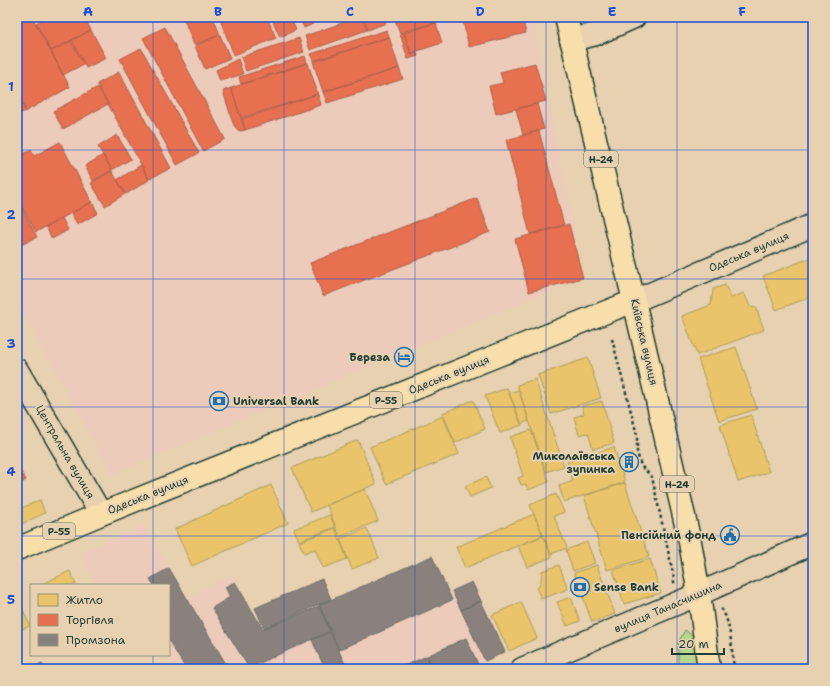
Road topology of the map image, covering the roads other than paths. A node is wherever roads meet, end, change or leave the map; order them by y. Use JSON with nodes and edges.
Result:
{"nodes":[{"id":1,"x":566,"y":17,"type":"edge"},
{"id":2,"x":634,"y":17,"type":"edge"},
{"id":3,"x":571,"y":40,"type":"junction"},
{"id":4,"x":813,"y":225,"type":"edge"},
{"id":5,"x":634,"y":301,"type":"junction"},
{"id":6,"x":17,"y":370,"type":"edge"},
{"id":7,"x":101,"y":514,"type":"junction"},
{"id":8,"x":813,"y":543,"type":"edge"},
{"id":9,"x":17,"y":549,"type":"edge"},
{"id":10,"x":699,"y":594,"type":"junction"},
{"id":11,"x":522,"y":669,"type":"edge"},
{"id":12,"x":708,"y":669,"type":"edge"}],
"edges":[{"from":1,"to":3,"type":"main road","name":"Київська вулиця","number":"Н-24"},
{"from":2,"to":3,"type":"street"},
{"from":3,"to":5,"type":"main road","name":"Київська вулиця","number":"Н-24"},
{"from":4,"to":5,"type":"street","name":"Одеська вулиця"},
{"from":5,"to":7,"type":"main road","name":"Одеська вулиця","number":"Р-55"},
{"from":5,"to":10,"type":"main road","name":"Київська вулиця","number":"Н-24"},
{"from":6,"to":7,"type":"street","name":"Центральна вулиця"},
{"from":7,"to":9,"type":"main road","name":"Одеська вулиця","number":"Р-55"},
{"from":8,"to":10,"type":"street","name":"вулиця Танасчишина"},
{"from":10,"to":11,"type":"street","name":"вулиця Танасчишина"},
{"from":10,"to":12,"type":"main road","name":"Київська вулиця","number":"Н-24"}]}
